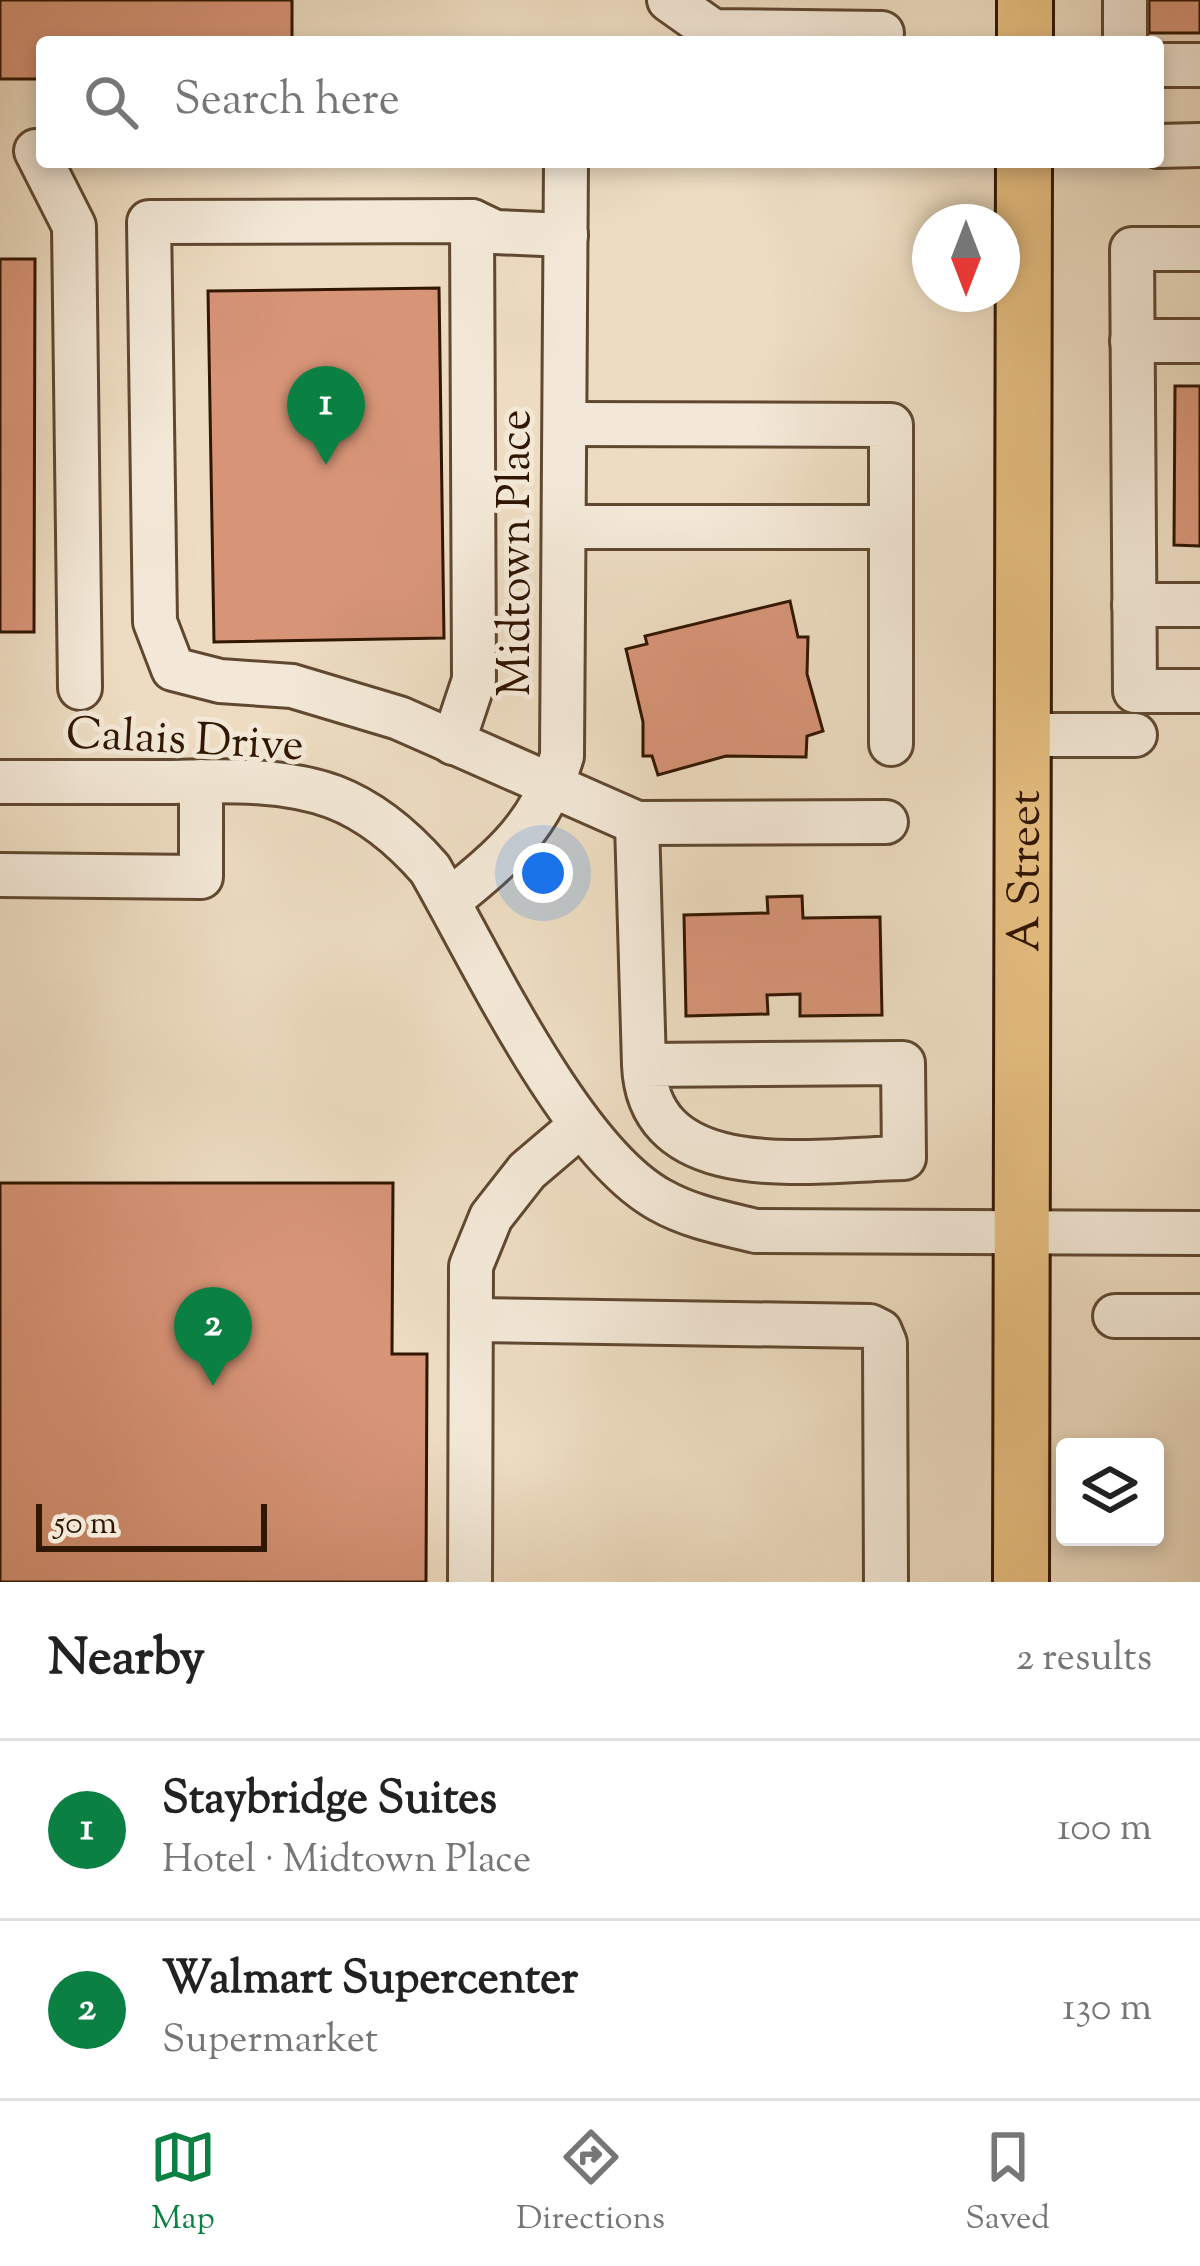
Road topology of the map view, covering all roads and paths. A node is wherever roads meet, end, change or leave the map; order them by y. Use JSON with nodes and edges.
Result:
{"nodes":[{"id":1,"x":669,"y":0,"type":"edge"},
{"id":2,"x":1025,"y":0,"type":"edge"},
{"id":3,"x":1125,"y":0,"type":"edge"},
{"id":4,"x":883,"y":25,"type":"edge"},
{"id":5,"x":1025,"y":36,"type":"edge"},
{"id":6,"x":1125,"y":36,"type":"edge"},
{"id":7,"x":1164,"y":65,"type":"edge"},
{"id":8,"x":1200,"y":65,"type":"edge"},
{"id":9,"x":1164,"y":146,"type":"edge"},
{"id":10,"x":1200,"y":146,"type":"edge"},
{"id":11,"x":37,"y":168,"type":"edge"},
{"id":12,"x":566,"y":168,"type":"edge"},
{"id":13,"x":1024,"y":168,"type":"edge"},
{"id":14,"x":472,"y":220,"type":"junction"},
{"id":15,"x":566,"y":235,"type":"junction"},
{"id":16,"x":1200,"y":249,"type":"edge"},
{"id":17,"x":1132,"y":341,"type":"junction"},
{"id":18,"x":1200,"y":341,"type":"edge"},
{"id":19,"x":565,"y":424,"type":"junction"},
{"id":20,"x":564,"y":527,"type":"junction"},
{"id":21,"x":891,"y":527,"type":"junction"},
{"id":22,"x":1134,"y":605,"type":"junction"},
{"id":23,"x":1200,"y":605,"type":"edge"},
{"id":24,"x":80,"y":688,"type":"dead end"},
{"id":25,"x":1200,"y":691,"type":"edge"},
{"id":26,"x":1023,"y":735,"type":"junction"},
{"id":27,"x":1135,"y":736,"type":"dead end"},
{"id":28,"x":453,"y":743,"type":"junction"},
{"id":29,"x":891,"y":744,"type":"dead end"},
{"id":30,"x":0,"y":782,"type":"edge"},
{"id":31,"x":201,"y":782,"type":"junction"},
{"id":32,"x":553,"y":788,"type":"junction"},
{"id":33,"x":886,"y":822,"type":"dead end"},
{"id":34,"x":637,"y":823,"type":"junction"},
{"id":35,"x":0,"y":875,"type":"edge"},
{"id":36,"x":449,"y":901,"type":"junction"},
{"id":37,"x":644,"y":1066,"type":"junction"},
{"id":38,"x":580,"y":1125,"type":"junction"},
{"id":39,"x":1022,"y":1233,"type":"junction"},
{"id":40,"x":1200,"y":1233,"type":"edge"},
{"id":41,"x":1115,"y":1316,"type":"dead end"},
{"id":42,"x":1200,"y":1316,"type":"edge"},
{"id":43,"x":472,"y":1320,"type":"junction"},
{"id":44,"x":470,"y":1582,"type":"edge"},
{"id":45,"x":886,"y":1582,"type":"edge"},
{"id":46,"x":1021,"y":1582,"type":"edge"}],
"edges":[{"from":1,"to":4,"type":"street"},
{"from":2,"to":5,"type":"main road"},
{"from":3,"to":6,"type":"street"},
{"from":7,"to":8,"type":"street"},
{"from":9,"to":10,"type":"street"},
{"from":11,"to":24,"type":"street"},
{"from":12,"to":15,"type":"street","name":"Midtown Place"},
{"from":13,"to":26,"type":"main road","name":"A Street"},
{"from":14,"to":15,"type":"street"},
{"from":14,"to":28,"type":"street"},
{"from":14,"to":28,"type":"street"},
{"from":15,"to":19,"type":"street","name":"Midtown Place"},
{"from":16,"to":17,"type":"street"},
{"from":17,"to":18,"type":"street"},
{"from":17,"to":22,"type":"street"},
{"from":19,"to":20,"type":"street","name":"Midtown Place"},
{"from":19,"to":21,"type":"street"},
{"from":20,"to":21,"type":"street"},
{"from":20,"to":32,"type":"street","name":"Midtown Place"},
{"from":21,"to":29,"type":"street"},
{"from":22,"to":23,"type":"street"},
{"from":22,"to":25,"type":"street"},
{"from":26,"to":27,"type":"street"},
{"from":26,"to":39,"type":"main road","name":"A Street"},
{"from":28,"to":32,"type":"street"},
{"from":30,"to":31,"type":"street","name":"Calais Drive"},
{"from":31,"to":35,"type":"street"},
{"from":31,"to":36,"type":"street","name":"Calais Drive"},
{"from":32,"to":34,"type":"street"},
{"from":32,"to":36,"type":"street","name":"Midtown Place"},
{"from":33,"to":34,"type":"street"},
{"from":34,"to":37,"type":"street"},
{"from":36,"to":38,"type":"street","name":"Calais Drive"},
{"from":37,"to":37,"type":"street"},
{"from":38,"to":39,"type":"street","name":"Calais Drive"},
{"from":38,"to":43,"type":"street"},
{"from":39,"to":40,"type":"street","name":"Calais Drive"},
{"from":39,"to":46,"type":"main road","name":"A Street"},
{"from":41,"to":42,"type":"street"},
{"from":43,"to":44,"type":"street"},
{"from":43,"to":45,"type":"street"}]}
